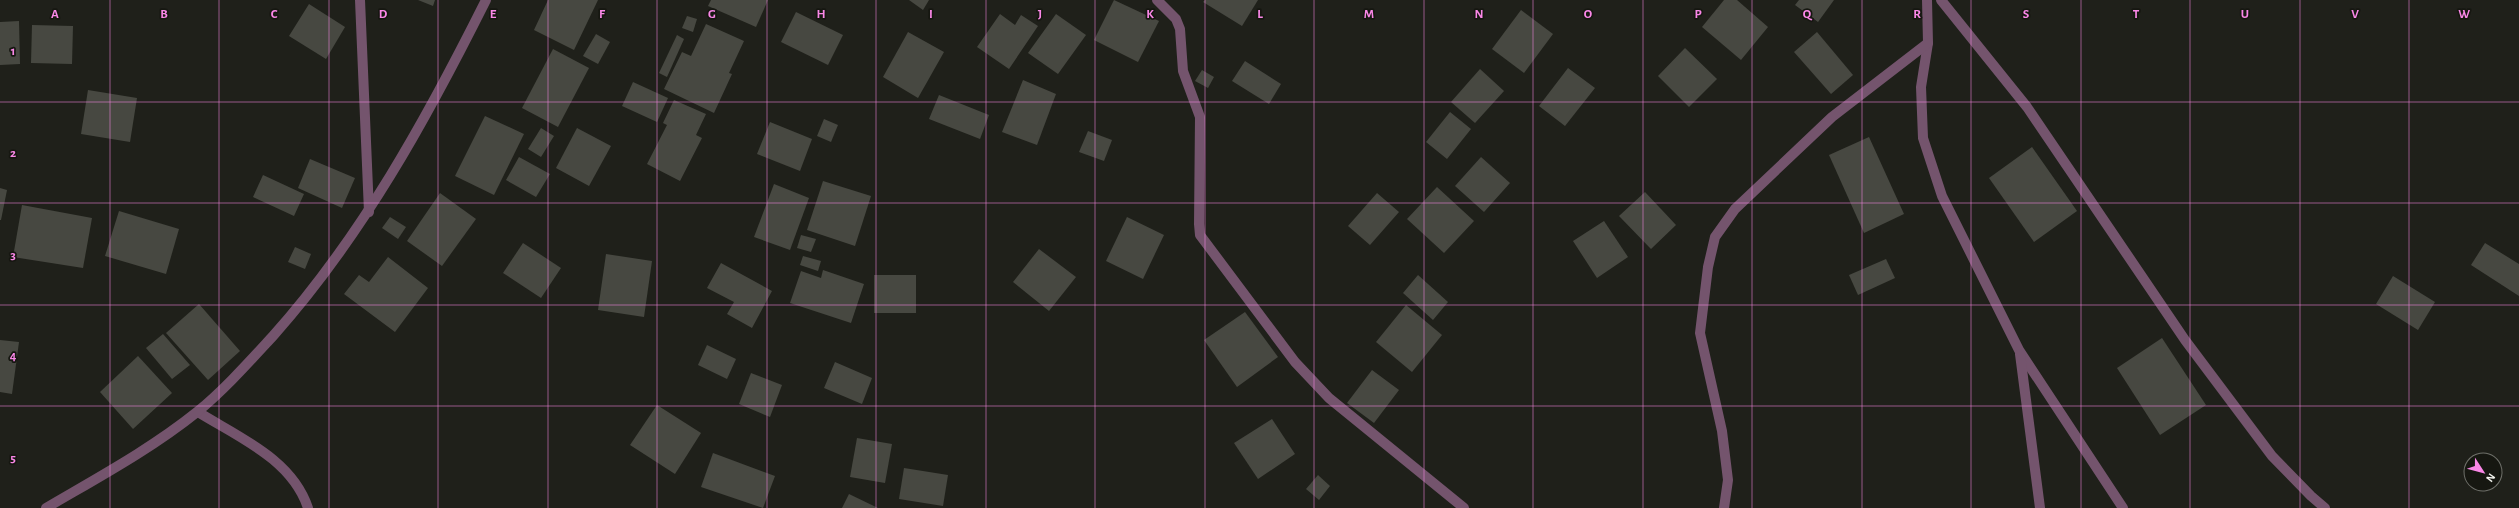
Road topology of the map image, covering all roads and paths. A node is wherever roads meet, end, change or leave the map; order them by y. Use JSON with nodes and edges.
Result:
{"nodes":[{"id":1,"x":360,"y":0,"type":"edge"},
{"id":2,"x":486,"y":0,"type":"edge"},
{"id":3,"x":1157,"y":0,"type":"edge"},
{"id":4,"x":1927,"y":0,"type":"edge"},
{"id":5,"x":1941,"y":0,"type":"edge"},
{"id":6,"x":1928,"y":43,"type":"junction"},
{"id":7,"x":369,"y":212,"type":"junction"},
{"id":8,"x":2019,"y":350,"type":"junction"},
{"id":9,"x":198,"y":412,"type":"junction"},
{"id":10,"x":46,"y":508,"type":"edge"},
{"id":11,"x":308,"y":508,"type":"edge"},
{"id":12,"x":1464,"y":508,"type":"edge"},
{"id":13,"x":1724,"y":508,"type":"edge"},
{"id":14,"x":2040,"y":508,"type":"edge"},
{"id":15,"x":2123,"y":508,"type":"edge"},
{"id":16,"x":2325,"y":508,"type":"edge"}],
"edges":[{"from":1,"to":7,"type":"street"},
{"from":2,"to":7,"type":"street"},
{"from":3,"to":12,"type":"street"},
{"from":4,"to":6,"type":"street"},
{"from":5,"to":16,"type":"street"},
{"from":6,"to":8,"type":"street"},
{"from":6,"to":13,"type":"street"},
{"from":7,"to":9,"type":"street"},
{"from":8,"to":14,"type":"street"},
{"from":8,"to":15,"type":"street"},
{"from":9,"to":10,"type":"street"},
{"from":9,"to":11,"type":"street"}]}
